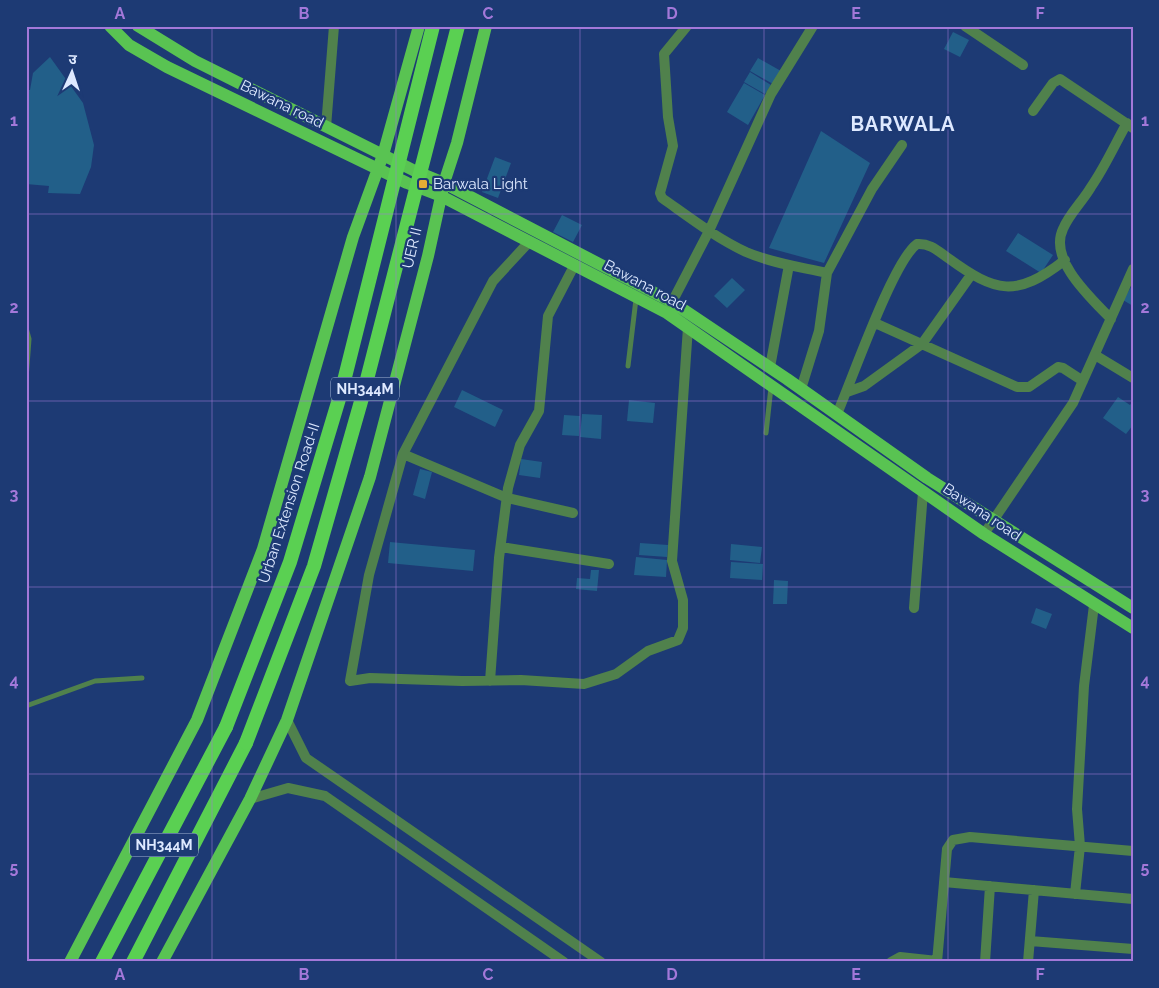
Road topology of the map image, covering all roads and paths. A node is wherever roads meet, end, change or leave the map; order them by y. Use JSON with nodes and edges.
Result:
{"nodes":[{"id":1,"x":110,"y":26,"type":"edge"},
{"id":2,"x":138,"y":26,"type":"edge"},
{"id":3,"x":334,"y":26,"type":"edge"},
{"id":4,"x":419,"y":26,"type":"edge"},
{"id":5,"x":433,"y":26,"type":"edge"},
{"id":6,"x":458,"y":26,"type":"edge"},
{"id":7,"x":486,"y":26,"type":"edge"},
{"id":8,"x":687,"y":26,"type":"edge"},
{"id":9,"x":813,"y":26,"type":"edge"},
{"id":10,"x":965,"y":26,"type":"edge"},
{"id":11,"x":1023,"y":65,"type":"dead end"},
{"id":12,"x":1033,"y":111,"type":"dead end"},
{"id":13,"x":1130,"y":125,"type":"edge"},
{"id":14,"x":326,"y":127,"type":"junction"},
{"id":15,"x":902,"y":145,"type":"dead end"},
{"id":16,"x":383,"y":155,"type":"junction"},
{"id":17,"x":378,"y":169,"type":"junction"},
{"id":18,"x":444,"y":183,"type":"junction"},
{"id":19,"x":441,"y":196,"type":"junction"},
{"id":20,"x":709,"y":231,"type":"junction"},
{"id":21,"x":529,"y":242,"type":"junction"},
{"id":22,"x":1065,"y":260,"type":"junction"},
{"id":23,"x":789,"y":265,"type":"junction"},
{"id":24,"x":574,"y":266,"type":"junction"},
{"id":25,"x":827,"y":273,"type":"junction"},
{"id":26,"x":1132,"y":273,"type":"edge"},
{"id":27,"x":971,"y":275,"type":"junction"},
{"id":28,"x":636,"y":296,"type":"junction"},
{"id":29,"x":669,"y":307,"type":"junction"},
{"id":30,"x":1111,"y":319,"type":"junction"},
{"id":31,"x":875,"y":323,"type":"junction"},
{"id":32,"x":26,"y":328,"type":"edge"},
{"id":33,"x":688,"y":328,"type":"junction"},
{"id":34,"x":922,"y":344,"type":"junction"},
{"id":35,"x":1095,"y":355,"type":"junction"},
{"id":36,"x":628,"y":366,"type":"dead end"},
{"id":37,"x":770,"y":367,"type":"junction"},
{"id":38,"x":1133,"y":378,"type":"edge"},
{"id":39,"x":26,"y":379,"type":"edge"},
{"id":40,"x":1083,"y":381,"type":"junction"},
{"id":41,"x":771,"y":384,"type":"junction"},
{"id":42,"x":802,"y":389,"type":"junction"},
{"id":43,"x":847,"y":392,"type":"junction"},
{"id":44,"x":837,"y":414,"type":"junction"},
{"id":45,"x":766,"y":433,"type":"dead end"},
{"id":46,"x":403,"y":454,"type":"junction"},
{"id":47,"x":923,"y":492,"type":"junction"},
{"id":48,"x":507,"y":498,"type":"junction"},
{"id":49,"x":573,"y":513,"type":"dead end"},
{"id":50,"x":993,"y":521,"type":"junction"},
{"id":51,"x":984,"y":534,"type":"junction"},
{"id":52,"x":501,"y":547,"type":"junction"},
{"id":53,"x":609,"y":564,"type":"dead end"},
{"id":54,"x":1094,"y":605,"type":"junction"},
{"id":55,"x":914,"y":608,"type":"dead end"},
{"id":56,"x":1133,"y":608,"type":"edge"},
{"id":57,"x":1133,"y":628,"type":"edge"},
{"id":58,"x":142,"y":678,"type":"dead end"},
{"id":59,"x":490,"y":681,"type":"junction"},
{"id":60,"x":26,"y":706,"type":"edge"},
{"id":61,"x":287,"y":720,"type":"junction"},
{"id":62,"x":250,"y":799,"type":"junction"},
{"id":63,"x":1080,"y":846,"type":"junction"},
{"id":64,"x":1133,"y":851,"type":"edge"},
{"id":65,"x":944,"y":882,"type":"junction"},
{"id":66,"x":990,"y":886,"type":"junction"},
{"id":67,"x":1034,"y":890,"type":"junction"},
{"id":68,"x":1075,"y":894,"type":"junction"},
{"id":69,"x":1133,"y":899,"type":"edge"},
{"id":70,"x":1030,"y":941,"type":"junction"},
{"id":71,"x":1133,"y":949,"type":"edge"},
{"id":72,"x":937,"y":961,"type":"edge"},
{"id":73,"x":70,"y":962,"type":"edge"},
{"id":74,"x":102,"y":962,"type":"edge"},
{"id":75,"x":133,"y":962,"type":"edge"},
{"id":76,"x":162,"y":962,"type":"edge"},
{"id":77,"x":564,"y":962,"type":"edge"},
{"id":78,"x":601,"y":962,"type":"edge"},
{"id":79,"x":891,"y":962,"type":"edge"},
{"id":80,"x":984,"y":962,"type":"edge"},
{"id":81,"x":1028,"y":962,"type":"edge"}],
"edges":[{"from":1,"to":17,"type":"main road","name":"Bawana road"},
{"from":2,"to":14,"type":"main road","name":"Bawana road"},
{"from":3,"to":14,"type":"street"},
{"from":4,"to":16,"type":"main road"},
{"from":5,"to":74,"type":"highway","name":"Urban Extension Road-II","number":"NH344M","bridge":true},
{"from":6,"to":75,"type":"highway","number":"NH344M","bridge":true},
{"from":7,"to":18,"type":"main road","name":"UER II"},
{"from":8,"to":20,"type":"street"},
{"from":9,"to":20,"type":"street"},
{"from":10,"to":11,"type":"street"},
{"from":12,"to":13,"type":"street"},
{"from":13,"to":22,"type":"street"},
{"from":14,"to":16,"type":"main road","name":"Bawana road"},
{"from":15,"to":25,"type":"street"},
{"from":16,"to":17,"type":"main road"},
{"from":16,"to":18,"type":"main road","name":"Bawana road"},
{"from":17,"to":19,"type":"main road","name":"Bawana road"},
{"from":17,"to":73,"type":"main road"},
{"from":18,"to":19,"type":"main road","name":"UER II"},
{"from":18,"to":29,"type":"main road","name":"Bawana road"},
{"from":19,"to":21,"type":"main road","name":"Bawana road"},
{"from":19,"to":61,"type":"main road","name":"UER II"},
{"from":20,"to":23,"type":"street"},
{"from":20,"to":29,"type":"street"},
{"from":21,"to":24,"type":"main road","name":"Bawana road"},
{"from":21,"to":46,"type":"street"},
{"from":22,"to":27,"type":"street"},
{"from":22,"to":30,"type":"street"},
{"from":23,"to":25,"type":"street"},
{"from":23,"to":37,"type":"street"},
{"from":24,"to":28,"type":"main road","name":"Bawana road"},
{"from":24,"to":48,"type":"street"},
{"from":25,"to":42,"type":"street"},
{"from":26,"to":30,"type":"street"},
{"from":27,"to":31,"type":"street"},
{"from":27,"to":34,"type":"street"},
{"from":28,"to":29,"type":"main road","name":"Bawana road"},
{"from":28,"to":36,"type":"lane"},
{"from":29,"to":33,"type":"main road","name":"Bawana road"},
{"from":29,"to":37,"type":"main road","name":"Bawana road"},
{"from":30,"to":35,"type":"street"},
{"from":31,"to":34,"type":"street"},
{"from":31,"to":43,"type":"street"},
{"from":32,"to":39,"type":"lane"},
{"from":33,"to":41,"type":"main road","name":"Bawana road"},
{"from":33,"to":59,"type":"street"},
{"from":34,"to":40,"type":"street"},
{"from":34,"to":43,"type":"street"},
{"from":35,"to":38,"type":"street"},
{"from":35,"to":40,"type":"street"},
{"from":37,"to":42,"type":"main road","name":"Bawana road"},
{"from":40,"to":50,"type":"street"},
{"from":41,"to":45,"type":"lane"},
{"from":41,"to":47,"type":"main road","name":"Bawana road"},
{"from":42,"to":44,"type":"main road","name":"Bawana road"},
{"from":43,"to":44,"type":"street"},
{"from":44,"to":50,"type":"main road","name":"Bawana road"},
{"from":46,"to":48,"type":"street"},
{"from":46,"to":59,"type":"street"},
{"from":47,"to":51,"type":"main road","name":"Bawana road"},
{"from":47,"to":55,"type":"street"},
{"from":48,"to":49,"type":"street"},
{"from":48,"to":52,"type":"street"},
{"from":50,"to":51,"type":"street"},
{"from":50,"to":56,"type":"main road","name":"Bawana road"},
{"from":51,"to":54,"type":"main road","name":"Bawana road"},
{"from":52,"to":53,"type":"street"},
{"from":52,"to":59,"type":"street"},
{"from":54,"to":57,"type":"main road","name":"Bawana road"},
{"from":54,"to":63,"type":"street"},
{"from":58,"to":60,"type":"lane"},
{"from":61,"to":62,"type":"main road","name":"UER II"},
{"from":61,"to":78,"type":"street"},
{"from":62,"to":76,"type":"main road","name":"UER II"},
{"from":62,"to":77,"type":"street"},
{"from":63,"to":64,"type":"street"},
{"from":63,"to":65,"type":"street"},
{"from":63,"to":68,"type":"street"},
{"from":65,"to":66,"type":"street"},
{"from":65,"to":72,"type":"street"},
{"from":66,"to":67,"type":"street"},
{"from":66,"to":80,"type":"street"},
{"from":67,"to":68,"type":"street"},
{"from":67,"to":70,"type":"street"},
{"from":68,"to":69,"type":"street"},
{"from":70,"to":71,"type":"street"},
{"from":70,"to":81,"type":"street"},
{"from":72,"to":79,"type":"street"}]}
